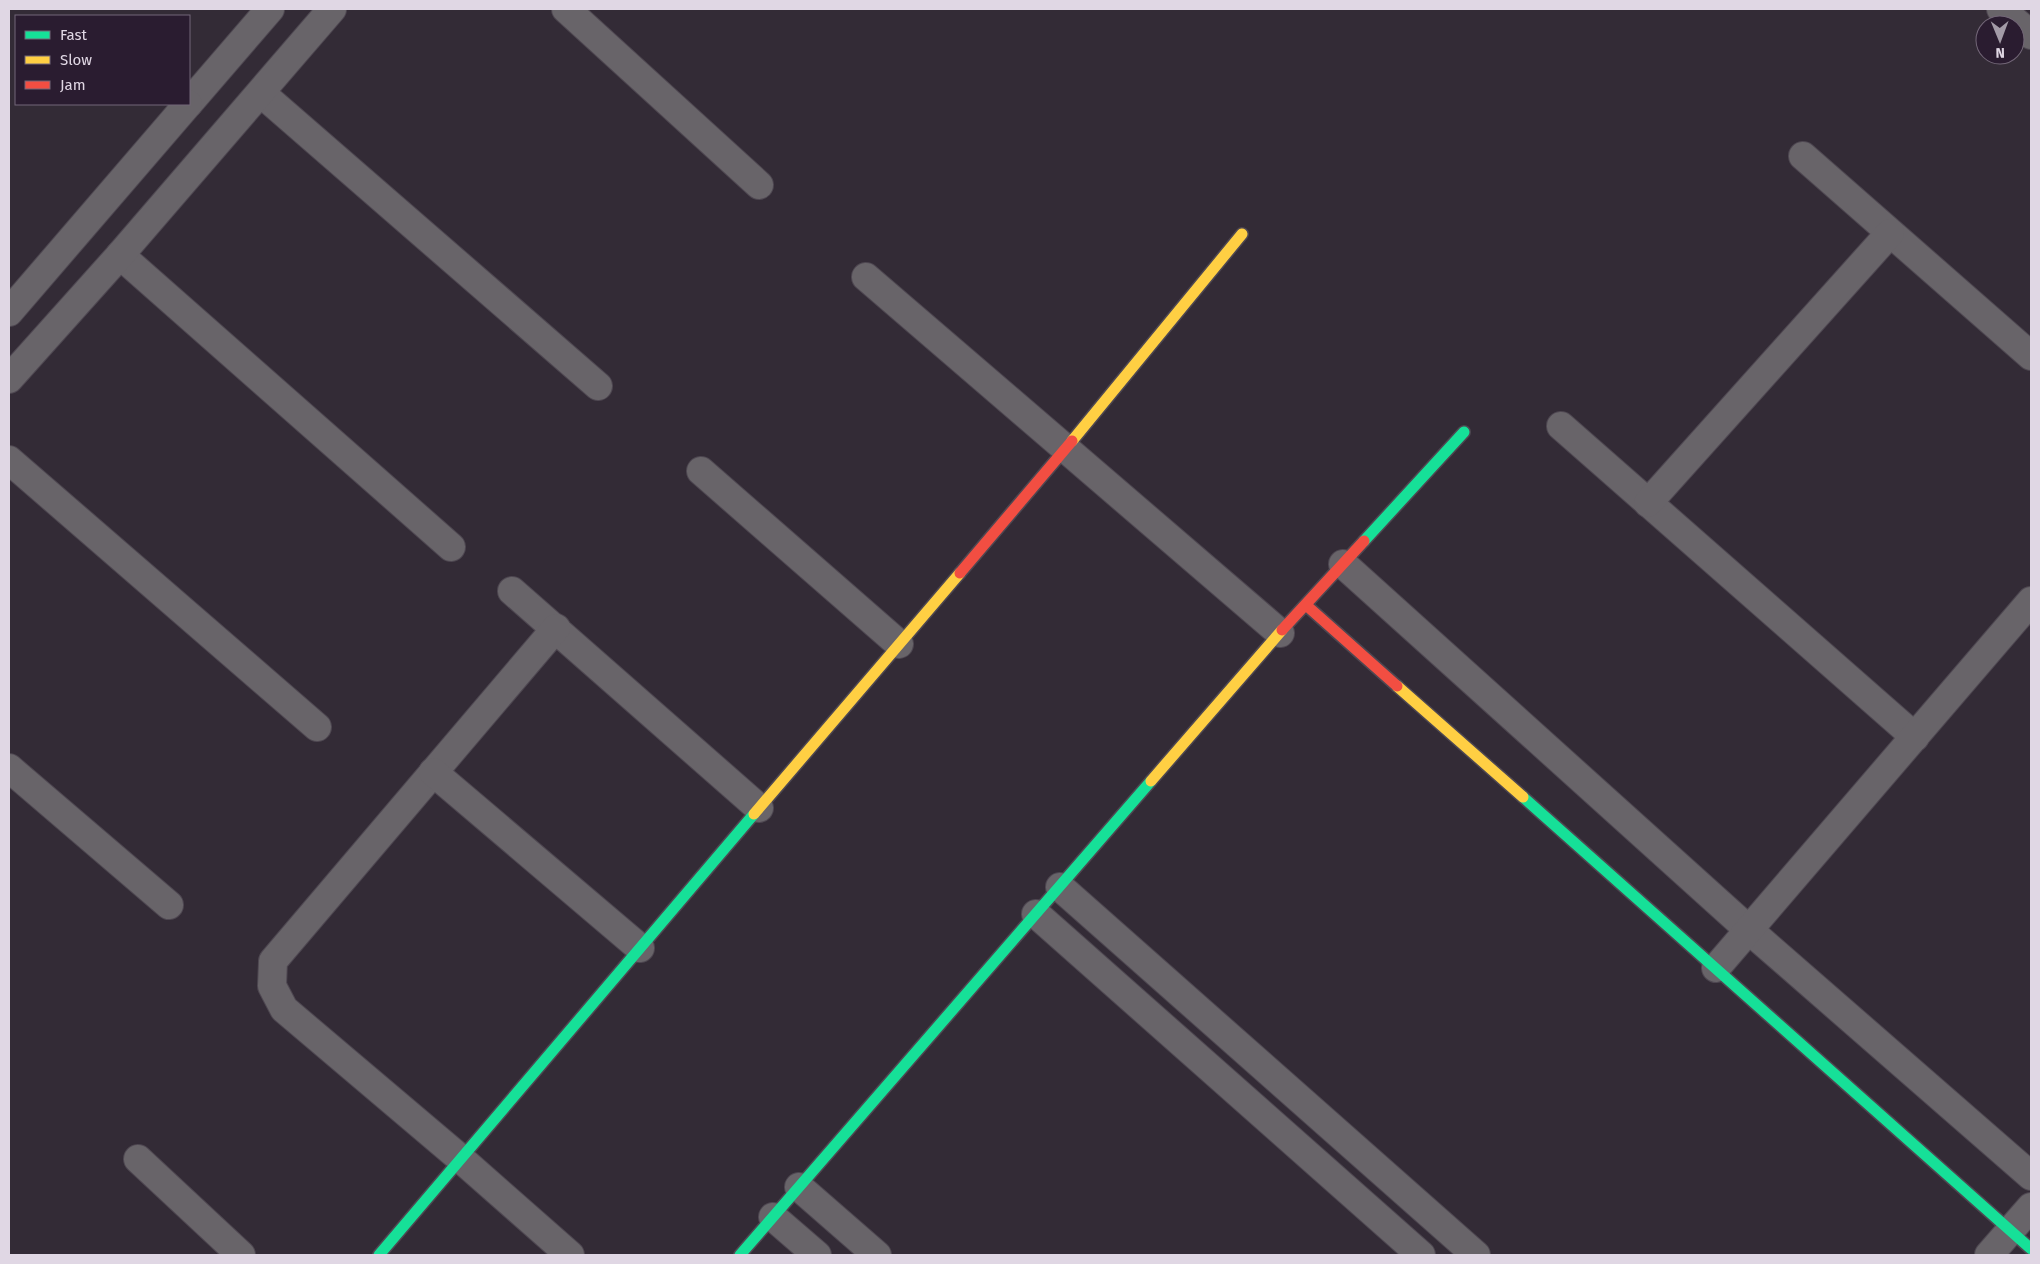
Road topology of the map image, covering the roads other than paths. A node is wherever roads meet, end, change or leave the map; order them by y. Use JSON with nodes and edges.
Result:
{"nodes":[{"id":1,"x":270,"y":9,"type":"edge"},
{"id":2,"x":332,"y":9,"type":"edge"},
{"id":3,"x":566,"y":9,"type":"edge"},
{"id":4,"x":2001,"y":9,"type":"edge"},
{"id":5,"x":2031,"y":35,"type":"edge"},
{"id":6,"x":261,"y":92,"type":"junction"},
{"id":7,"x":190,"y":101,"type":"edge"},
{"id":8,"x":186,"y":105,"type":"edge"},
{"id":9,"x":1803,"y":156,"type":"dead end"},
{"id":10,"x":759,"y":185,"type":"dead end"},
{"id":11,"x":1890,"y":232,"type":"junction"},
{"id":12,"x":1242,"y":234,"type":"dead end"},
{"id":13,"x":120,"y":255,"type":"junction"},
{"id":14,"x":866,"y":277,"type":"dead end"},
{"id":15,"x":9,"y":312,"type":"edge"},
{"id":16,"x":2031,"y":356,"type":"edge"},
{"id":17,"x":9,"y":379,"type":"edge"},
{"id":18,"x":598,"y":386,"type":"dead end"},
{"id":19,"x":1561,"y":426,"type":"dead end"},
{"id":20,"x":1464,"y":432,"type":"dead end"},
{"id":21,"x":1066,"y":449,"type":"junction"},
{"id":22,"x":9,"y":460,"type":"edge"},
{"id":23,"x":701,"y":471,"type":"dead end"},
{"id":24,"x":1648,"y":503,"type":"junction"},
{"id":25,"x":451,"y":547,"type":"dead end"},
{"id":26,"x":1343,"y":564,"type":"junction"},
{"id":27,"x":512,"y":591,"type":"dead end"},
{"id":28,"x":2031,"y":601,"type":"edge"},
{"id":29,"x":1306,"y":605,"type":"junction"},
{"id":30,"x":556,"y":628,"type":"junction"},
{"id":31,"x":1280,"y":633,"type":"junction"},
{"id":32,"x":899,"y":644,"type":"junction"},
{"id":33,"x":317,"y":727,"type":"dead end"},
{"id":34,"x":1915,"y":737,"type":"junction"},
{"id":35,"x":9,"y":768,"type":"edge"},
{"id":36,"x":433,"y":772,"type":"junction"},
{"id":37,"x":759,"y":808,"type":"junction"},
{"id":38,"x":1060,"y":887,"type":"junction"},
{"id":39,"x":169,"y":905,"type":"dead end"},
{"id":40,"x":1036,"y":914,"type":"junction"},
{"id":41,"x":1749,"y":930,"type":"junction"},
{"id":42,"x":640,"y":948,"type":"junction"},
{"id":43,"x":1716,"y":968,"type":"junction"},
{"id":44,"x":461,"y":1158,"type":"junction"},
{"id":45,"x":138,"y":1159,"type":"dead end"},
{"id":46,"x":2031,"y":1176,"type":"edge"},
{"id":47,"x":799,"y":1187,"type":"junction"},
{"id":48,"x":2031,"y":1207,"type":"edge"},
{"id":49,"x":773,"y":1217,"type":"junction"},
{"id":50,"x":2010,"y":1231,"type":"junction"},
{"id":51,"x":2031,"y":1249,"type":"edge"},
{"id":52,"x":241,"y":1255,"type":"edge"},
{"id":53,"x":379,"y":1255,"type":"edge"},
{"id":54,"x":570,"y":1255,"type":"edge"},
{"id":55,"x":740,"y":1255,"type":"edge"},
{"id":56,"x":817,"y":1255,"type":"edge"},
{"id":57,"x":878,"y":1255,"type":"edge"},
{"id":58,"x":1421,"y":1255,"type":"edge"},
{"id":59,"x":1476,"y":1255,"type":"edge"},
{"id":60,"x":1988,"y":1255,"type":"edge"}],
"edges":[{"from":1,"to":7,"type":"street"},
{"from":2,"to":6,"type":"street"},
{"from":3,"to":10,"type":"street"},
{"from":4,"to":5,"type":"street"},
{"from":6,"to":13,"type":"street"},
{"from":6,"to":18,"type":"street"},
{"from":8,"to":15,"type":"street"},
{"from":9,"to":11,"type":"street"},
{"from":11,"to":16,"type":"street"},
{"from":11,"to":24,"type":"street"},
{"from":12,"to":21,"type":"street"},
{"from":13,"to":17,"type":"street"},
{"from":13,"to":25,"type":"street"},
{"from":14,"to":21,"type":"street"},
{"from":19,"to":24,"type":"street"},
{"from":20,"to":26,"type":"street"},
{"from":21,"to":31,"type":"street"},
{"from":21,"to":32,"type":"street"},
{"from":22,"to":33,"type":"street"},
{"from":23,"to":32,"type":"street"},
{"from":24,"to":34,"type":"street"},
{"from":26,"to":29,"type":"street"},
{"from":26,"to":41,"type":"street"},
{"from":27,"to":30,"type":"street"},
{"from":28,"to":34,"type":"street"},
{"from":29,"to":31,"type":"street"},
{"from":29,"to":43,"type":"street"},
{"from":30,"to":36,"type":"street"},
{"from":30,"to":37,"type":"street"},
{"from":31,"to":38,"type":"street"},
{"from":32,"to":37,"type":"street"},
{"from":34,"to":41,"type":"street"},
{"from":35,"to":39,"type":"street"},
{"from":36,"to":42,"type":"street"},
{"from":36,"to":44,"type":"street"},
{"from":37,"to":42,"type":"street"},
{"from":38,"to":40,"type":"street"},
{"from":38,"to":59,"type":"street"},
{"from":40,"to":47,"type":"street"},
{"from":40,"to":58,"type":"street"},
{"from":41,"to":43,"type":"street"},
{"from":41,"to":46,"type":"street"},
{"from":42,"to":44,"type":"street"},
{"from":43,"to":50,"type":"street"},
{"from":44,"to":53,"type":"street"},
{"from":44,"to":54,"type":"street"},
{"from":45,"to":52,"type":"street"},
{"from":47,"to":49,"type":"street"},
{"from":47,"to":57,"type":"street"},
{"from":48,"to":50,"type":"street"},
{"from":49,"to":55,"type":"street"},
{"from":49,"to":56,"type":"street"},
{"from":50,"to":51,"type":"street"},
{"from":50,"to":60,"type":"street"}]}
